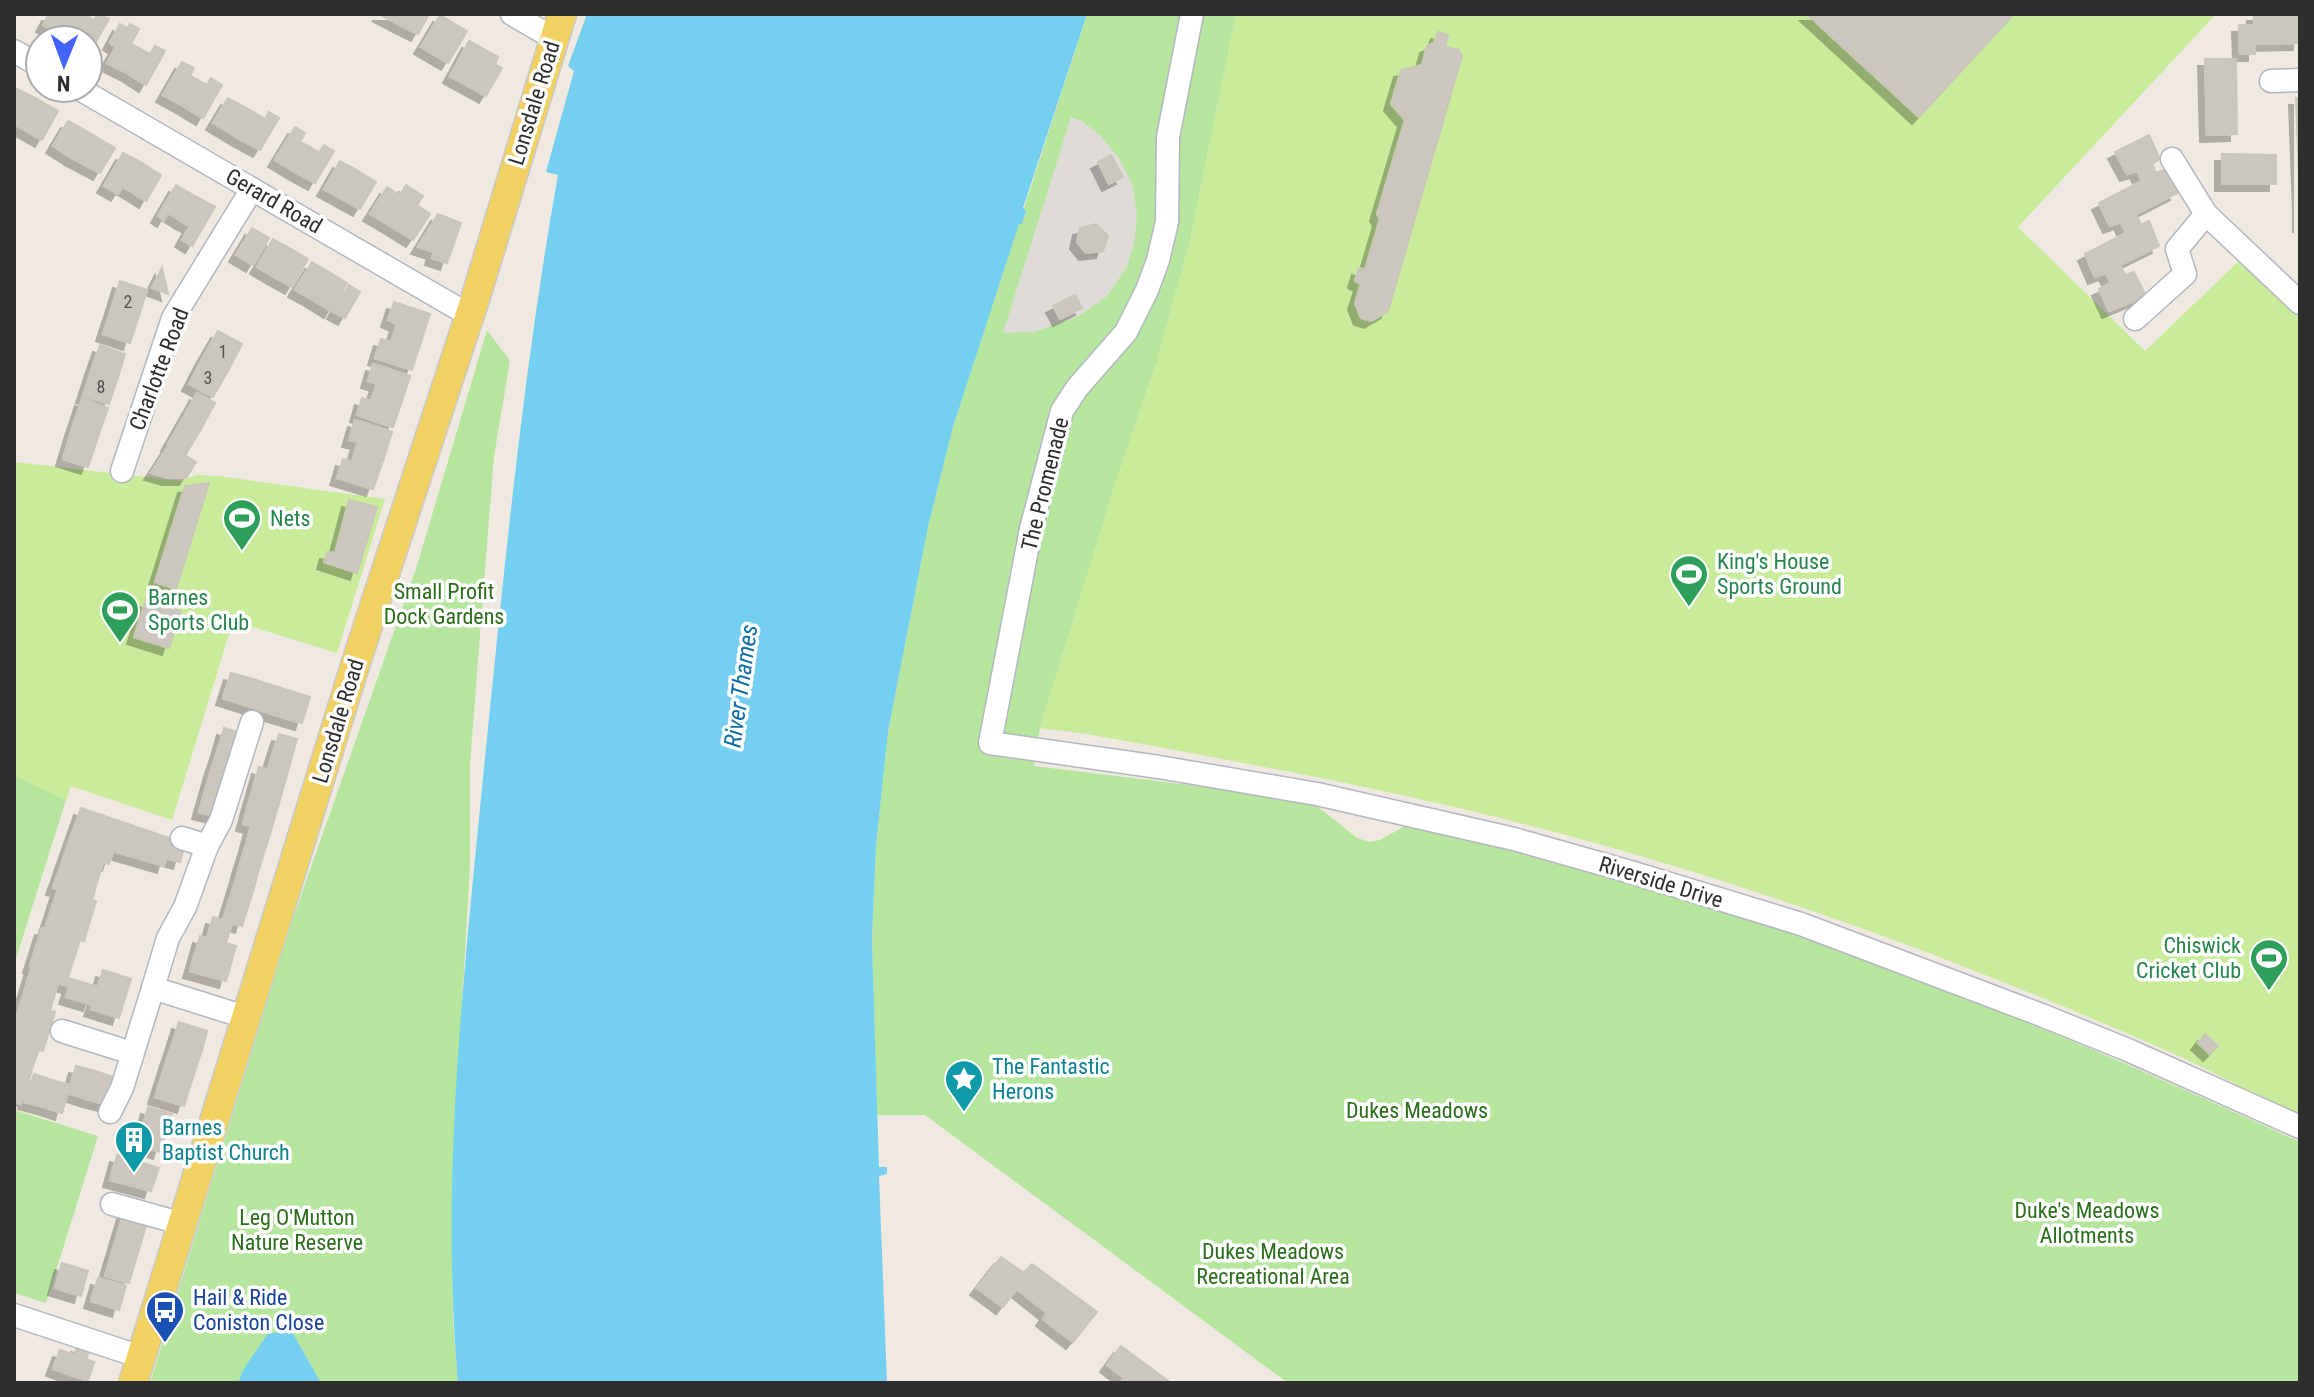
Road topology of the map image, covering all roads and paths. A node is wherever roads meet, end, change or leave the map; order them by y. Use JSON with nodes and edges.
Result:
{"nodes":[{"id":1,"x":512,"y":14,"type":"edge"},
{"id":2,"x":1192,"y":14,"type":"edge"},
{"id":3,"x":558,"y":26,"type":"edge"},
{"id":4,"x":2300,"y":80,"type":"edge"},
{"id":5,"x":2271,"y":81,"type":"dead end"},
{"id":6,"x":104,"y":103,"type":"edge"},
{"id":7,"x":2172,"y":159,"type":"dead end"},
{"id":8,"x":252,"y":189,"type":"junction"},
{"id":9,"x":2206,"y":214,"type":"junction"},
{"id":10,"x":2300,"y":303,"type":"edge"},
{"id":11,"x":469,"y":315,"type":"junction"},
{"id":12,"x":2135,"y":319,"type":"dead end"},
{"id":13,"x":122,"y":471,"type":"dead end"},
{"id":14,"x":252,"y":722,"type":"dead end"},
{"id":15,"x":990,"y":743,"type":"joint"},
{"id":16,"x":182,"y":838,"type":"dead end"},
{"id":17,"x":207,"y":846,"type":"junction"},
{"id":18,"x":153,"y":988,"type":"junction"},
{"id":19,"x":245,"y":1017,"type":"junction"},
{"id":20,"x":62,"y":1031,"type":"dead end"},
{"id":21,"x":132,"y":1053,"type":"junction"},
{"id":22,"x":110,"y":1112,"type":"dead end"},
{"id":23,"x":2300,"y":1127,"type":"edge"},
{"id":24,"x":112,"y":1204,"type":"dead end"},
{"id":25,"x":183,"y":1224,"type":"junction"},
{"id":26,"x":14,"y":1315,"type":"edge"},
{"id":27,"x":137,"y":1370,"type":"edge"}],
"edges":[{"from":1,"to":3,"type":"street"},
{"from":2,"to":15,"type":"street","name":"The Promenade"},
{"from":3,"to":11,"type":"main road","name":"Lonsdale Road"},
{"from":4,"to":5,"type":"street"},
{"from":6,"to":8,"type":"street","name":"Gerard Road"},
{"from":7,"to":9,"type":"street"},
{"from":8,"to":11,"type":"street","name":"Gerard Road"},
{"from":8,"to":13,"type":"street","name":"Charlotte Road"},
{"from":9,"to":10,"type":"street"},
{"from":9,"to":12,"type":"street"},
{"from":11,"to":19,"type":"main road","name":"Lonsdale Road"},
{"from":14,"to":17,"type":"street"},
{"from":15,"to":23,"type":"street","name":"Riverside Drive"},
{"from":16,"to":17,"type":"street"},
{"from":17,"to":18,"type":"street"},
{"from":18,"to":19,"type":"street"},
{"from":18,"to":21,"type":"street"},
{"from":19,"to":25,"type":"main road","name":"Lonsdale Road"},
{"from":20,"to":21,"type":"street"},
{"from":21,"to":22,"type":"street"},
{"from":24,"to":25,"type":"street"},
{"from":25,"to":27,"type":"main road","name":"Lonsdale Road"},
{"from":26,"to":27,"type":"street"}]}
